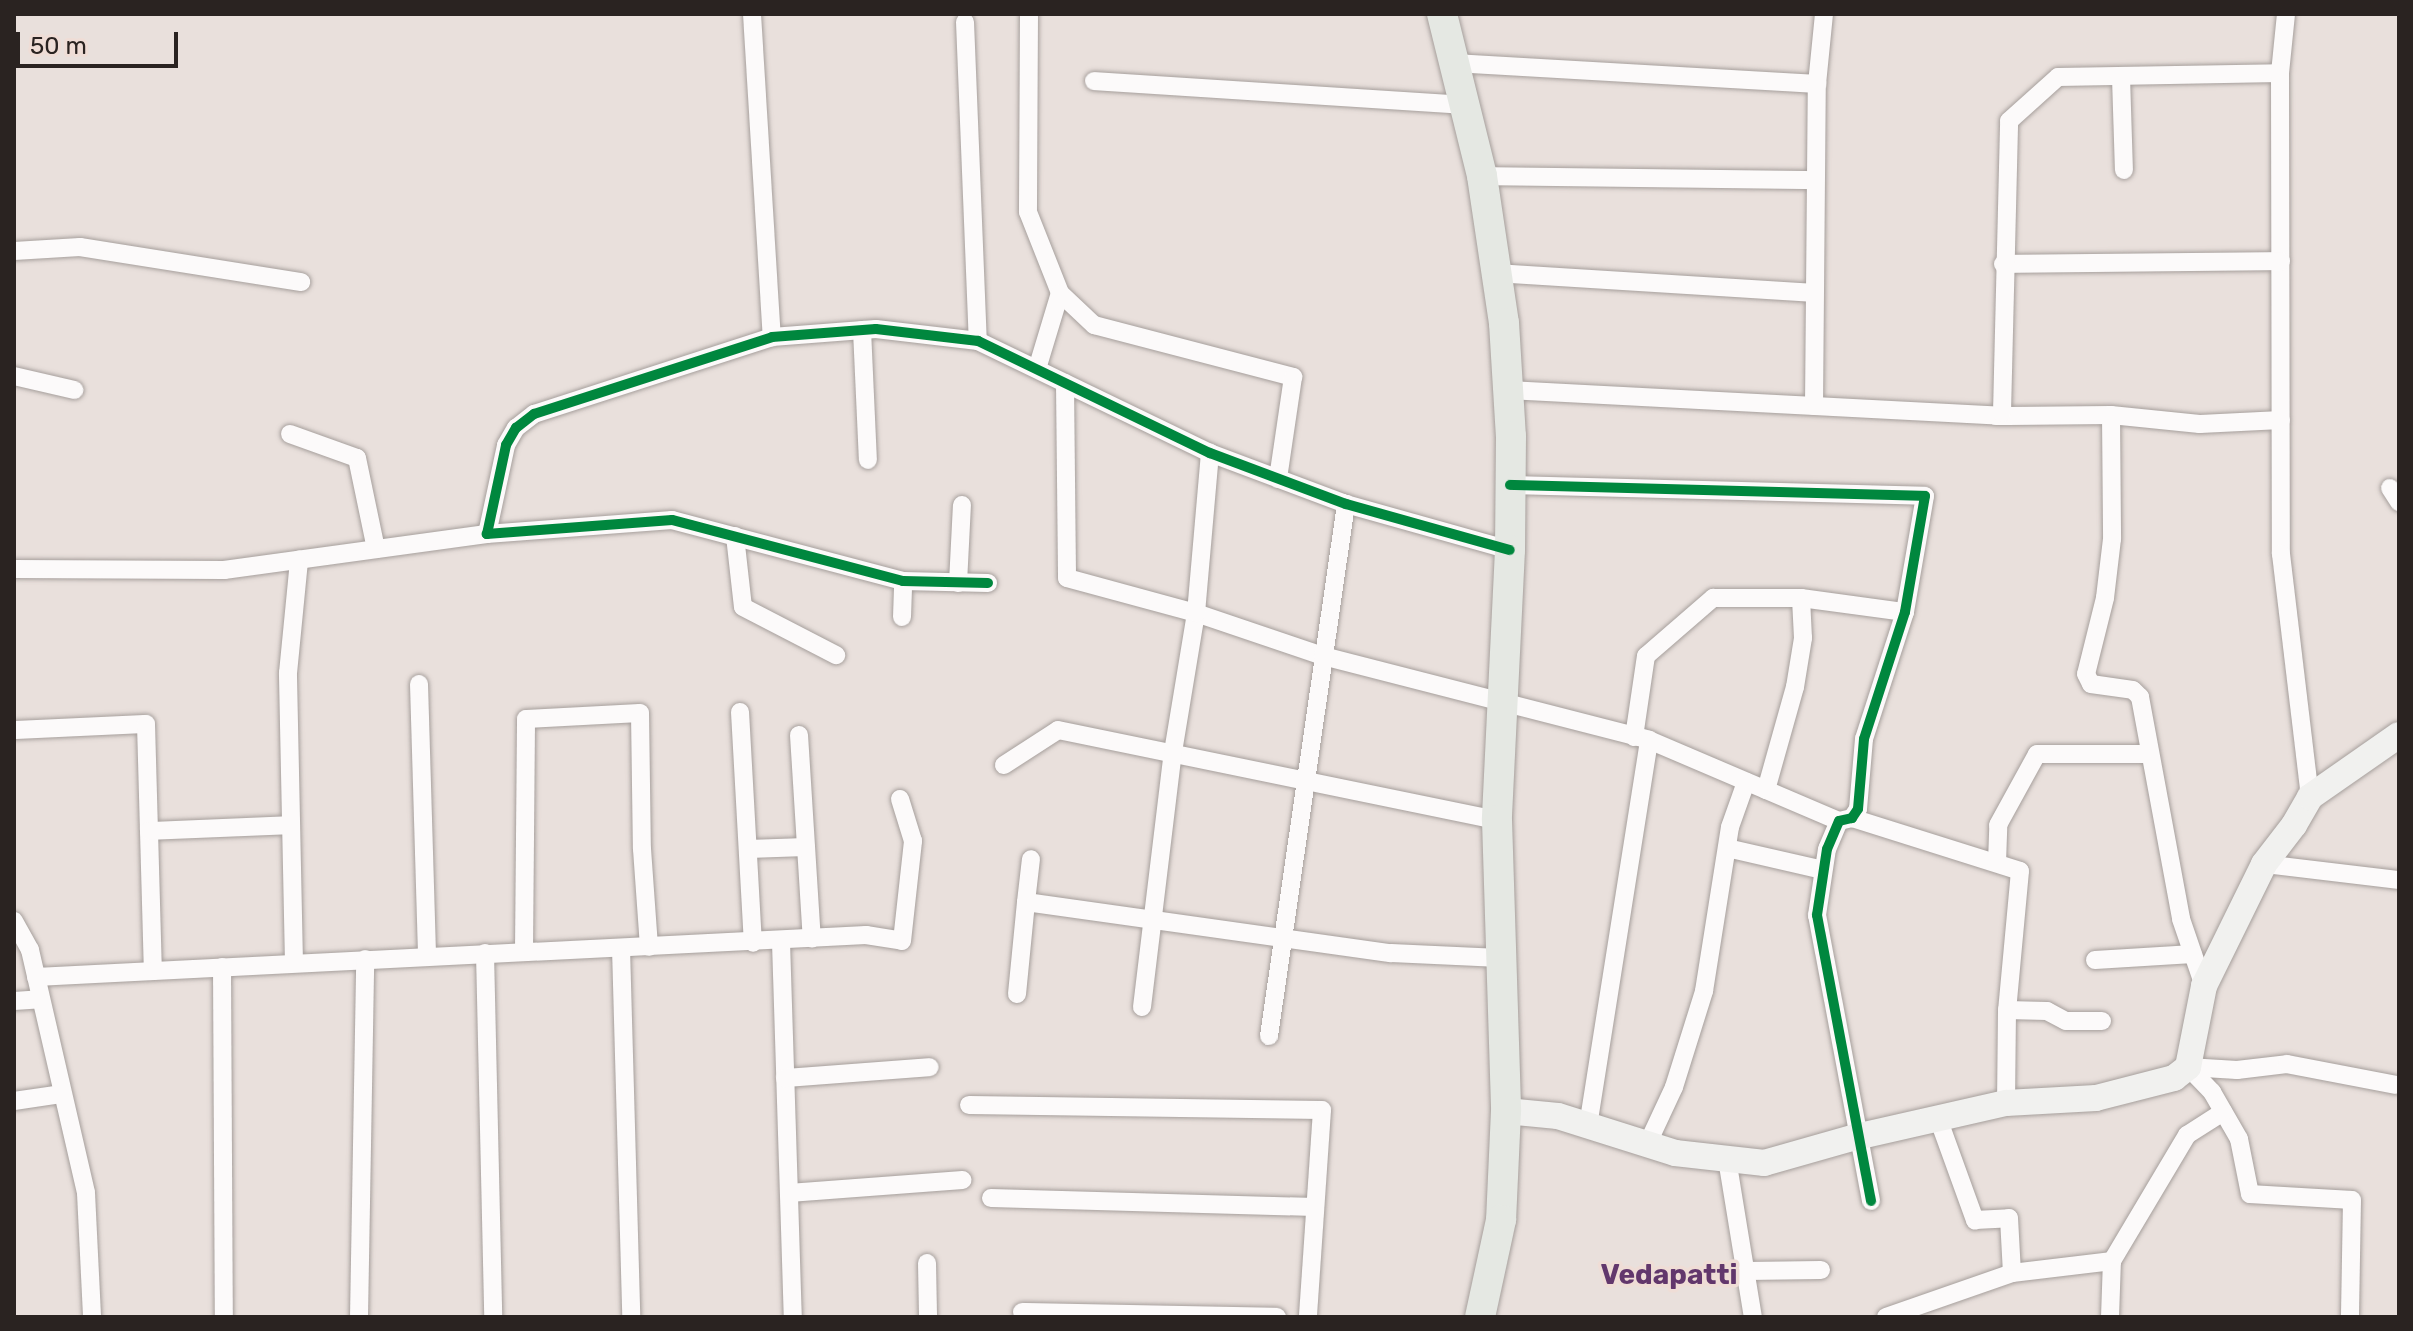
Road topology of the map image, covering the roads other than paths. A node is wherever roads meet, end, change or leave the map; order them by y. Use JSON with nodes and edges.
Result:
{"nodes":[{"id":1,"x":752,"y":14,"type":"edge"},
{"id":2,"x":1029,"y":14,"type":"edge"},
{"id":3,"x":1442,"y":14,"type":"edge"},
{"id":4,"x":1824,"y":14,"type":"edge"},
{"id":5,"x":2286,"y":14,"type":"edge"},
{"id":6,"x":965,"y":22,"type":"dead end"},
{"id":7,"x":1454,"y":63,"type":"junction"},
{"id":8,"x":2280,"y":73,"type":"junction"},
{"id":9,"x":2121,"y":77,"type":"junction"},
{"id":10,"x":1094,"y":81,"type":"dead end"},
{"id":11,"x":1817,"y":84,"type":"junction"},
{"id":12,"x":1464,"y":105,"type":"junction"},
{"id":13,"x":2124,"y":170,"type":"dead end"},
{"id":14,"x":1482,"y":176,"type":"junction"},
{"id":15,"x":1815,"y":180,"type":"junction"},
{"id":16,"x":14,"y":251,"type":"edge"},
{"id":17,"x":2281,"y":261,"type":"junction"},
{"id":18,"x":2003,"y":264,"type":"junction"},
{"id":19,"x":1496,"y":273,"type":"junction"},
{"id":20,"x":301,"y":282,"type":"dead end"},
{"id":21,"x":1060,"y":293,"type":"junction"},
{"id":22,"x":1814,"y":293,"type":"junction"},
{"id":23,"x":862,"y":330,"type":"junction"},
{"id":24,"x":772,"y":337,"type":"junction"},
{"id":25,"x":978,"y":341,"type":"junction"},
{"id":26,"x":1037,"y":369,"type":"junction"},
{"id":27,"x":14,"y":376,"type":"edge"},
{"id":28,"x":1065,"y":383,"type":"junction"},
{"id":29,"x":74,"y":390,"type":"dead end"},
{"id":30,"x":1508,"y":390,"type":"junction"},
{"id":31,"x":1814,"y":406,"type":"junction"},
{"id":32,"x":2002,"y":413,"type":"junction"},
{"id":33,"x":2111,"y":415,"type":"junction"},
{"id":34,"x":2281,"y":420,"type":"junction"},
{"id":35,"x":290,"y":434,"type":"dead end"},
{"id":36,"x":1210,"y":453,"type":"junction"},
{"id":37,"x":868,"y":460,"type":"dead end"},
{"id":38,"x":1278,"y":479,"type":"junction"},
{"id":39,"x":1510,"y":485,"type":"junction"},
{"id":40,"x":1346,"y":504,"type":"junction"},
{"id":41,"x":962,"y":505,"type":"dead end"},
{"id":42,"x":487,"y":534,"type":"junction"},
{"id":43,"x":735,"y":536,"type":"junction"},
{"id":44,"x":376,"y":549,"type":"junction"},
{"id":45,"x":1510,"y":550,"type":"junction"},
{"id":46,"x":299,"y":560,"type":"junction"},
{"id":47,"x":14,"y":569,"type":"edge"},
{"id":48,"x":903,"y":581,"type":"junction"},
{"id":49,"x":958,"y":583,"type":"junction"},
{"id":50,"x":988,"y":583,"type":"dead end"},
{"id":51,"x":1801,"y":598,"type":"junction"},
{"id":52,"x":1905,"y":612,"type":"junction"},
{"id":53,"x":1196,"y":613,"type":"junction"},
{"id":54,"x":902,"y":617,"type":"dead end"},
{"id":55,"x":836,"y":655,"type":"dead end"},
{"id":56,"x":1323,"y":656,"type":"junction"},
{"id":57,"x":419,"y":684,"type":"dead end"},
{"id":58,"x":1502,"y":704,"type":"junction"},
{"id":59,"x":740,"y":712,"type":"dead end"},
{"id":60,"x":14,"y":730,"type":"edge"},
{"id":61,"x":799,"y":735,"type":"dead end"},
{"id":62,"x":2399,"y":735,"type":"edge"},
{"id":63,"x":1641,"y":739,"type":"junction"},
{"id":64,"x":1173,"y":752,"type":"junction"},
{"id":65,"x":2150,"y":754,"type":"junction"},
{"id":66,"x":1004,"y":765,"type":"dead end"},
{"id":67,"x":1307,"y":782,"type":"junction"},
{"id":68,"x":1746,"y":782,"type":"junction"},
{"id":69,"x":1766,"y":790,"type":"junction"},
{"id":70,"x":2310,"y":797,"type":"junction"},
{"id":71,"x":900,"y":799,"type":"dead end"},
{"id":72,"x":1845,"y":819,"type":"junction"},
{"id":73,"x":1497,"y":820,"type":"junction"},
{"id":74,"x":291,"y":825,"type":"junction"},
{"id":75,"x":149,"y":831,"type":"junction"},
{"id":76,"x":806,"y":847,"type":"junction"},
{"id":77,"x":1727,"y":848,"type":"junction"},
{"id":78,"x":748,"y":849,"type":"junction"},
{"id":79,"x":1031,"y":859,"type":"dead end"},
{"id":80,"x":1997,"y":863,"type":"junction"},
{"id":81,"x":2264,"y":864,"type":"junction"},
{"id":82,"x":1823,"y":870,"type":"junction"},
{"id":83,"x":2399,"y":880,"type":"edge"},
{"id":84,"x":1026,"y":902,"type":"junction"},
{"id":85,"x":14,"y":921,"type":"edge"},
{"id":86,"x":1154,"y":922,"type":"junction"},
{"id":87,"x":1286,"y":936,"type":"junction"},
{"id":88,"x":812,"y":939,"type":"junction"},
{"id":89,"x":781,"y":942,"type":"junction"},
{"id":90,"x":753,"y":943,"type":"junction"},
{"id":91,"x":649,"y":947,"type":"junction"},
{"id":92,"x":621,"y":948,"type":"junction"},
{"id":93,"x":524,"y":952,"type":"junction"},
{"id":94,"x":485,"y":953,"type":"junction"},
{"id":95,"x":2193,"y":954,"type":"junction"},
{"id":96,"x":427,"y":955,"type":"junction"},
{"id":97,"x":1500,"y":958,"type":"junction"},
{"id":98,"x":365,"y":959,"type":"junction"},
{"id":99,"x":2095,"y":960,"type":"dead end"},
{"id":100,"x":294,"y":963,"type":"junction"},
{"id":101,"x":222,"y":967,"type":"junction"},
{"id":102,"x":153,"y":971,"type":"junction"},
{"id":103,"x":36,"y":977,"type":"junction"},
{"id":104,"x":2204,"y":986,"type":"junction"},
{"id":105,"x":1017,"y":994,"type":"dead end"},
{"id":106,"x":40,"y":999,"type":"junction"},
{"id":107,"x":14,"y":1001,"type":"edge"},
{"id":108,"x":1142,"y":1007,"type":"dead end"},
{"id":109,"x":2007,"y":1010,"type":"junction"},
{"id":110,"x":2102,"y":1021,"type":"dead end"},
{"id":111,"x":1269,"y":1036,"type":"dead end"},
{"id":112,"x":930,"y":1067,"type":"dead end"},
{"id":113,"x":2188,"y":1067,"type":"junction"},
{"id":114,"x":785,"y":1078,"type":"junction"},
{"id":115,"x":2396,"y":1085,"type":"dead end"},
{"id":116,"x":62,"y":1094,"type":"junction"},
{"id":117,"x":14,"y":1101,"type":"edge"},
{"id":118,"x":2006,"y":1103,"type":"junction"},
{"id":119,"x":969,"y":1105,"type":"dead end"},
{"id":120,"x":1506,"y":1111,"type":"junction"},
{"id":121,"x":2223,"y":1112,"type":"junction"},
{"id":122,"x":1938,"y":1118,"type":"junction"},
{"id":123,"x":1588,"y":1126,"type":"junction"},
{"id":124,"x":1856,"y":1137,"type":"junction"},
{"id":125,"x":1647,"y":1145,"type":"junction"},
{"id":126,"x":1727,"y":1159,"type":"junction"},
{"id":127,"x":963,"y":1180,"type":"dead end"},
{"id":128,"x":789,"y":1193,"type":"junction"},
{"id":129,"x":991,"y":1198,"type":"dead end"},
{"id":130,"x":1871,"y":1201,"type":"dead end"},
{"id":131,"x":1315,"y":1207,"type":"junction"},
{"id":132,"x":2112,"y":1261,"type":"junction"},
{"id":133,"x":927,"y":1263,"type":"dead end"},
{"id":134,"x":1821,"y":1270,"type":"dead end"},
{"id":135,"x":1746,"y":1271,"type":"junction"},
{"id":136,"x":2012,"y":1273,"type":"junction"},
{"id":137,"x":1022,"y":1312,"type":"dead end"},
{"id":138,"x":92,"y":1317,"type":"edge"},
{"id":139,"x":224,"y":1317,"type":"edge"},
{"id":140,"x":359,"y":1317,"type":"edge"},
{"id":141,"x":493,"y":1317,"type":"edge"},
{"id":142,"x":631,"y":1317,"type":"edge"},
{"id":143,"x":793,"y":1317,"type":"edge"},
{"id":144,"x":928,"y":1317,"type":"edge"},
{"id":145,"x":1277,"y":1317,"type":"edge"},
{"id":146,"x":1308,"y":1317,"type":"edge"},
{"id":147,"x":1480,"y":1317,"type":"edge"},
{"id":148,"x":1753,"y":1317,"type":"edge"},
{"id":149,"x":1886,"y":1317,"type":"edge"},
{"id":150,"x":2110,"y":1317,"type":"edge"},
{"id":151,"x":2350,"y":1317,"type":"edge"}],
"edges":[{"from":1,"to":24,"type":"street"},
{"from":2,"to":21,"type":"street"},
{"from":3,"to":7,"type":"main road"},
{"from":4,"to":11,"type":"street"},
{"from":5,"to":8,"type":"street"},
{"from":6,"to":25,"type":"street"},
{"from":7,"to":11,"type":"street"},
{"from":7,"to":12,"type":"main road"},
{"from":8,"to":9,"type":"street"},
{"from":8,"to":17,"type":"street"},
{"from":9,"to":13,"type":"street"},
{"from":9,"to":18,"type":"street"},
{"from":10,"to":12,"type":"street"},
{"from":11,"to":15,"type":"street"},
{"from":12,"to":14,"type":"main road"},
{"from":14,"to":15,"type":"street"},
{"from":14,"to":19,"type":"main road"},
{"from":15,"to":22,"type":"street"},
{"from":16,"to":20,"type":"street"},
{"from":17,"to":18,"type":"street"},
{"from":17,"to":34,"type":"street"},
{"from":18,"to":32,"type":"street"},
{"from":19,"to":22,"type":"street"},
{"from":19,"to":30,"type":"main road"},
{"from":21,"to":26,"type":"street"},
{"from":21,"to":38,"type":"street"},
{"from":22,"to":31,"type":"street"},
{"from":23,"to":24,"type":"street"},
{"from":23,"to":25,"type":"street"},
{"from":23,"to":37,"type":"street"},
{"from":24,"to":42,"type":"street"},
{"from":25,"to":26,"type":"street"},
{"from":26,"to":28,"type":"street"},
{"from":27,"to":29,"type":"street"},
{"from":28,"to":36,"type":"street"},
{"from":28,"to":53,"type":"street"},
{"from":30,"to":31,"type":"street"},
{"from":30,"to":39,"type":"main road"},
{"from":31,"to":32,"type":"street"},
{"from":32,"to":33,"type":"street"},
{"from":33,"to":34,"type":"street"},
{"from":33,"to":65,"type":"street"},
{"from":34,"to":70,"type":"street"},
{"from":35,"to":44,"type":"street"},
{"from":36,"to":38,"type":"street"},
{"from":36,"to":53,"type":"street"},
{"from":38,"to":40,"type":"street"},
{"from":39,"to":45,"type":"main road"},
{"from":39,"to":52,"type":"street"},
{"from":40,"to":45,"type":"street"},
{"from":40,"to":56,"type":"street"},
{"from":41,"to":49,"type":"street"},
{"from":42,"to":43,"type":"street"},
{"from":42,"to":44,"type":"street"},
{"from":43,"to":48,"type":"street"},
{"from":43,"to":55,"type":"street"},
{"from":44,"to":46,"type":"street"},
{"from":45,"to":58,"type":"main road"},
{"from":46,"to":47,"type":"street"},
{"from":46,"to":74,"type":"street"},
{"from":48,"to":49,"type":"street"},
{"from":48,"to":54,"type":"street"},
{"from":49,"to":50,"type":"street"},
{"from":51,"to":52,"type":"street"},
{"from":51,"to":63,"type":"street"},
{"from":51,"to":69,"type":"street"},
{"from":52,"to":72,"type":"street"},
{"from":53,"to":56,"type":"street"},
{"from":53,"to":64,"type":"street"},
{"from":56,"to":58,"type":"street"},
{"from":56,"to":67,"type":"street"},
{"from":57,"to":96,"type":"street"},
{"from":58,"to":63,"type":"street"},
{"from":58,"to":73,"type":"main road"},
{"from":59,"to":78,"type":"street"},
{"from":60,"to":75,"type":"street"},
{"from":61,"to":76,"type":"street"},
{"from":62,"to":70,"type":"street"},
{"from":63,"to":68,"type":"street"},
{"from":63,"to":123,"type":"street"},
{"from":64,"to":66,"type":"street"},
{"from":64,"to":67,"type":"street"},
{"from":64,"to":86,"type":"street"},
{"from":65,"to":80,"type":"street"},
{"from":65,"to":95,"type":"street"},
{"from":67,"to":73,"type":"street"},
{"from":67,"to":87,"type":"street"},
{"from":68,"to":69,"type":"street"},
{"from":68,"to":77,"type":"street"},
{"from":69,"to":72,"type":"street"},
{"from":70,"to":81,"type":"street"},
{"from":71,"to":88,"type":"street"},
{"from":72,"to":80,"type":"street"},
{"from":72,"to":82,"type":"street"},
{"from":73,"to":97,"type":"main road"},
{"from":74,"to":75,"type":"street"},
{"from":74,"to":100,"type":"street"},
{"from":75,"to":102,"type":"street"},
{"from":76,"to":78,"type":"street"},
{"from":76,"to":88,"type":"street"},
{"from":77,"to":82,"type":"street"},
{"from":77,"to":125,"type":"street"},
{"from":78,"to":90,"type":"street"},
{"from":79,"to":84,"type":"street"},
{"from":80,"to":109,"type":"street"},
{"from":81,"to":83,"type":"street"},
{"from":81,"to":104,"type":"street"},
{"from":82,"to":124,"type":"street"},
{"from":84,"to":86,"type":"street"},
{"from":84,"to":105,"type":"street"},
{"from":85,"to":103,"type":"street"},
{"from":86,"to":87,"type":"street"},
{"from":86,"to":108,"type":"street"},
{"from":87,"to":97,"type":"street"},
{"from":87,"to":111,"type":"street"},
{"from":88,"to":89,"type":"street"},
{"from":89,"to":90,"type":"street"},
{"from":89,"to":114,"type":"street"},
{"from":90,"to":91,"type":"street"},
{"from":91,"to":92,"type":"street"},
{"from":91,"to":93,"type":"street"},
{"from":92,"to":93,"type":"street"},
{"from":92,"to":142,"type":"street"},
{"from":93,"to":94,"type":"street"},
{"from":94,"to":96,"type":"street"},
{"from":94,"to":141,"type":"street"},
{"from":95,"to":99,"type":"street"},
{"from":95,"to":104,"type":"street"},
{"from":96,"to":98,"type":"street"},
{"from":97,"to":120,"type":"main road"},
{"from":98,"to":100,"type":"street"},
{"from":98,"to":140,"type":"street"},
{"from":100,"to":101,"type":"street"},
{"from":101,"to":102,"type":"street"},
{"from":101,"to":139,"type":"street"},
{"from":102,"to":103,"type":"street"},
{"from":103,"to":106,"type":"street"},
{"from":104,"to":113,"type":"street"},
{"from":106,"to":107,"type":"street"},
{"from":106,"to":116,"type":"street"},
{"from":109,"to":110,"type":"street"},
{"from":109,"to":118,"type":"street"},
{"from":112,"to":114,"type":"street"},
{"from":113,"to":115,"type":"street"},
{"from":113,"to":118,"type":"street"},
{"from":113,"to":121,"type":"street"},
{"from":114,"to":128,"type":"street"},
{"from":116,"to":117,"type":"street"},
{"from":116,"to":138,"type":"street"},
{"from":118,"to":122,"type":"street"},
{"from":119,"to":131,"type":"street"},
{"from":120,"to":123,"type":"street"},
{"from":120,"to":147,"type":"main road"},
{"from":121,"to":132,"type":"street"},
{"from":121,"to":151,"type":"street"},
{"from":122,"to":124,"type":"street"},
{"from":122,"to":136,"type":"street"},
{"from":123,"to":125,"type":"street"},
{"from":124,"to":126,"type":"street"},
{"from":124,"to":130,"type":"street"},
{"from":125,"to":126,"type":"street"},
{"from":126,"to":135,"type":"street"},
{"from":127,"to":128,"type":"street"},
{"from":128,"to":143,"type":"street"},
{"from":129,"to":131,"type":"street"},
{"from":131,"to":146,"type":"street"},
{"from":132,"to":136,"type":"street"},
{"from":132,"to":150,"type":"street"},
{"from":133,"to":144,"type":"street"},
{"from":134,"to":135,"type":"street"},
{"from":135,"to":148,"type":"street"},
{"from":136,"to":149,"type":"street"},
{"from":137,"to":145,"type":"street"}]}
